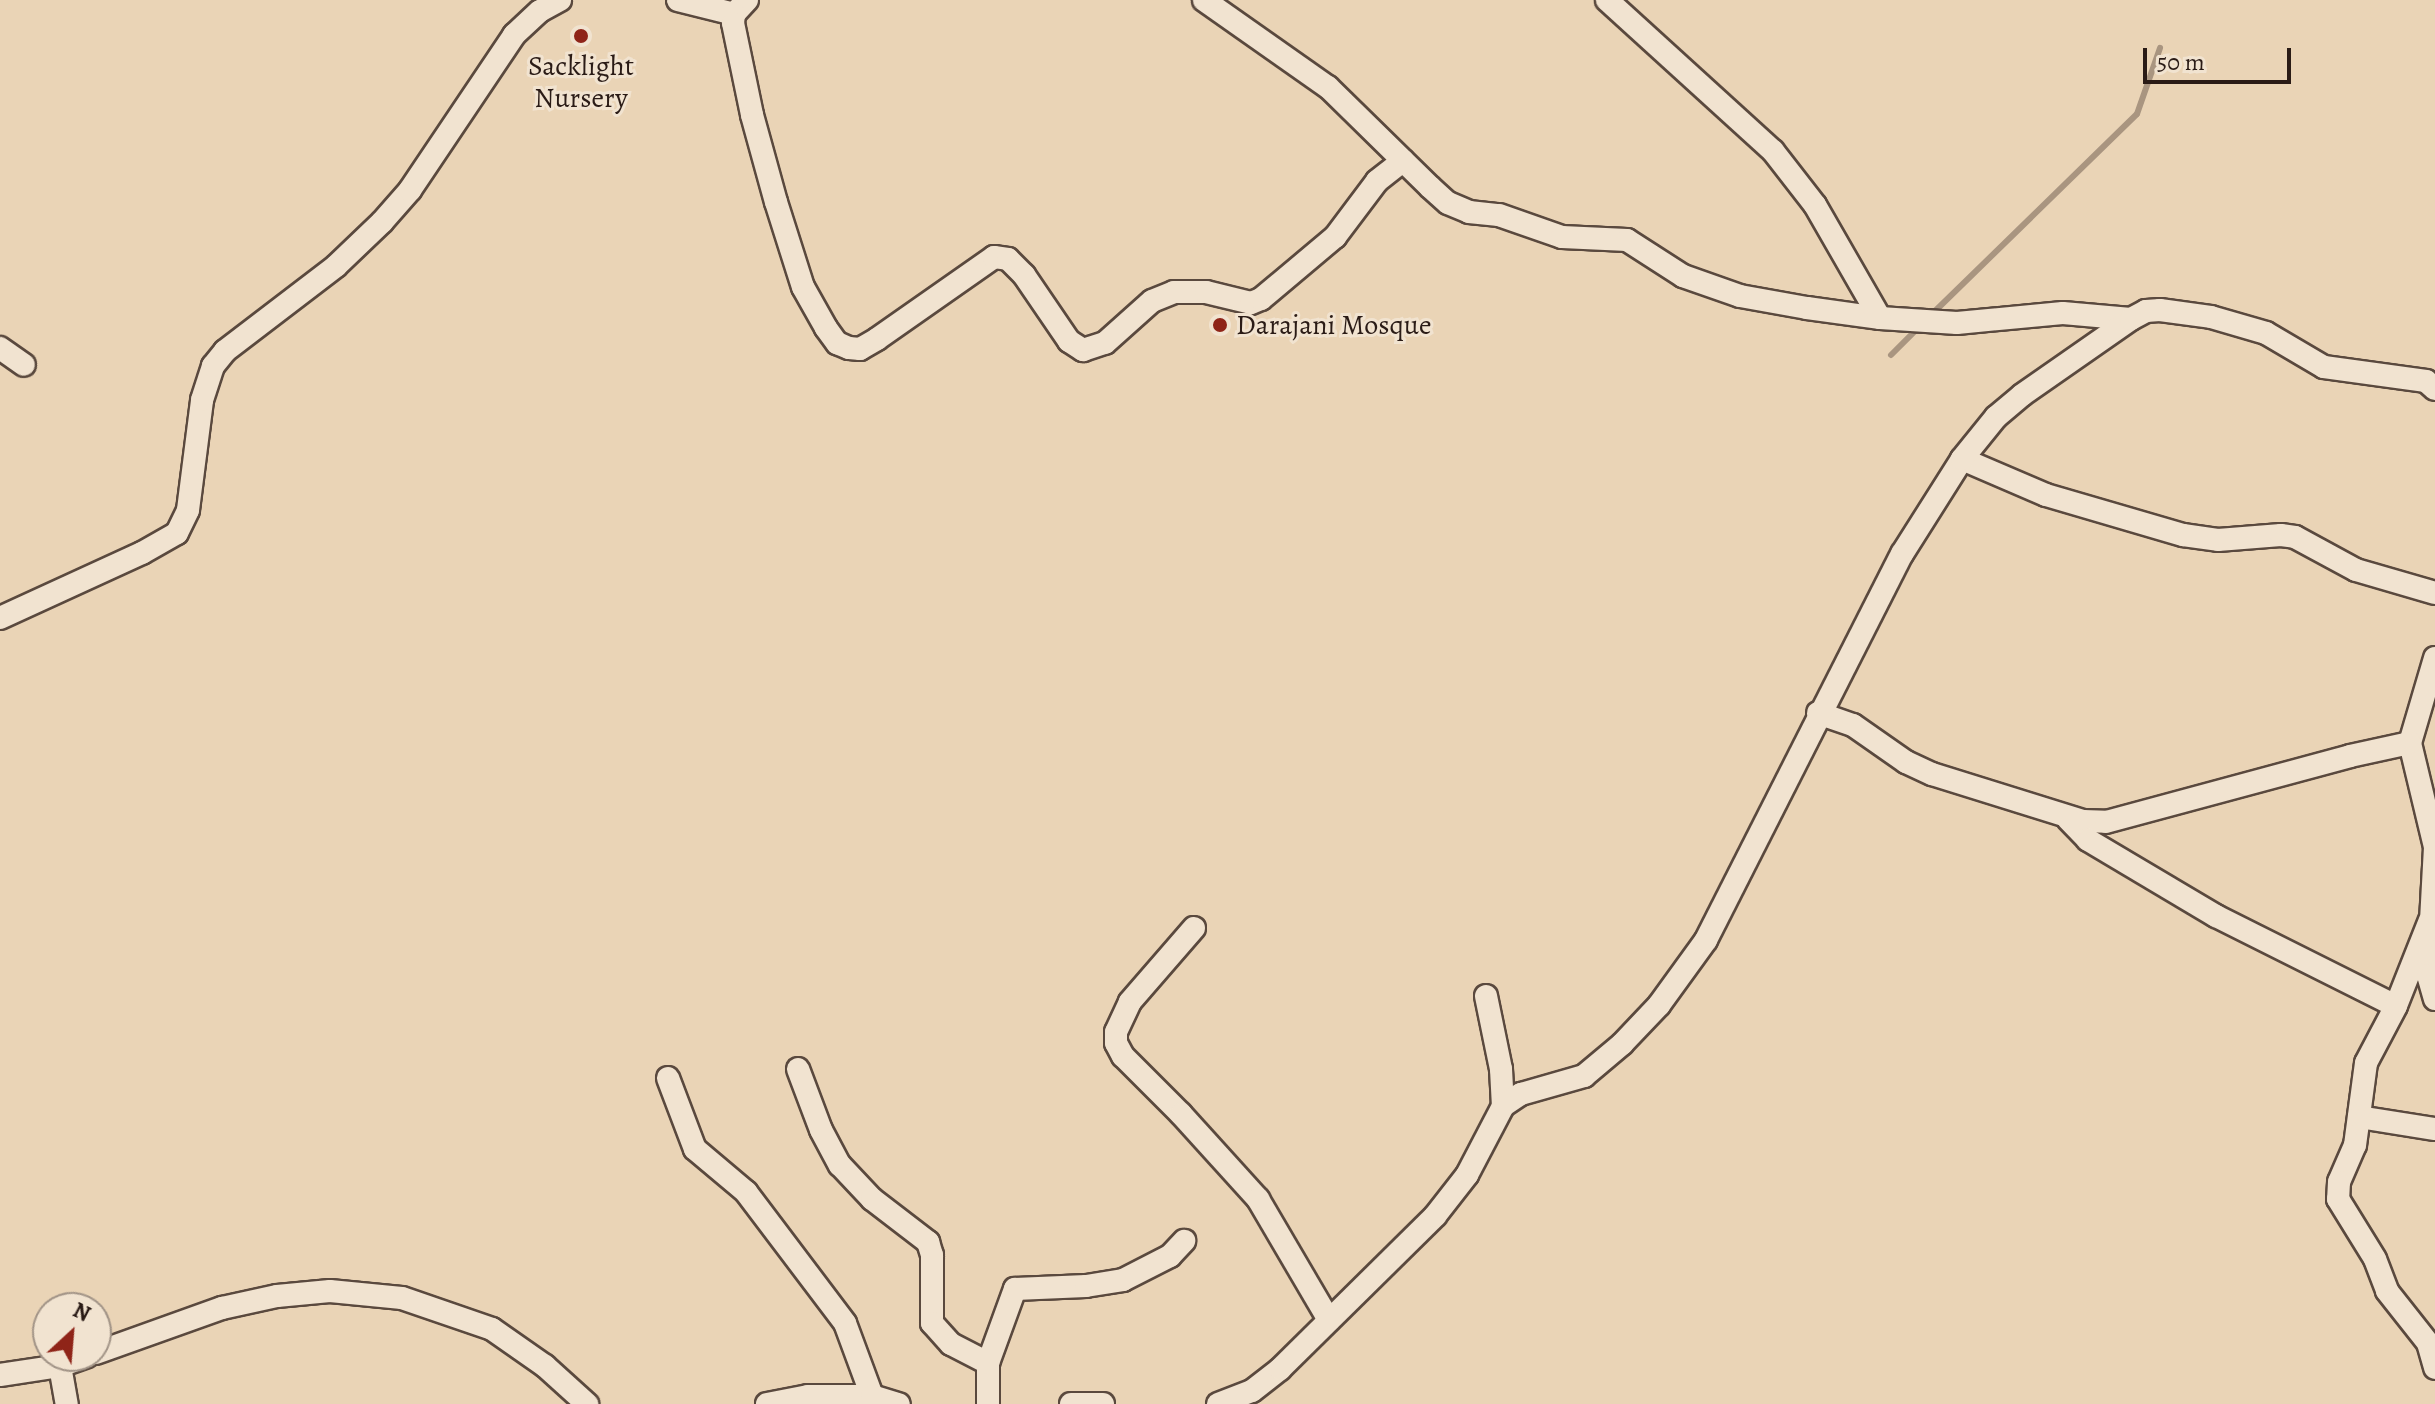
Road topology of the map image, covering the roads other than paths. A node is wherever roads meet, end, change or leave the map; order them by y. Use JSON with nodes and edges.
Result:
{"nodes":[{"id":1,"x":560,"y":0,"type":"edge"},
{"id":2,"x":678,"y":0,"type":"edge"},
{"id":3,"x":1204,"y":0,"type":"edge"},
{"id":4,"x":1607,"y":0,"type":"edge"},
{"id":5,"x":741,"y":7,"type":"edge"},
{"id":6,"x":1403,"y":161,"type":"junction"},
{"id":7,"x":1880,"y":318,"type":"junction"},
{"id":8,"x":2131,"y":319,"type":"junction"},
{"id":9,"x":0,"y":348,"type":"edge"},
{"id":10,"x":24,"y":365,"type":"dead end"},
{"id":11,"x":2435,"y":389,"type":"edge"},
{"id":12,"x":1962,"y":459,"type":"junction"},
{"id":13,"x":2435,"y":593,"type":"edge"},
{"id":14,"x":0,"y":618,"type":"edge"},
{"id":15,"x":2435,"y":658,"type":"edge"},
{"id":16,"x":2435,"y":665,"type":"edge"},
{"id":17,"x":1818,"y":713,"type":"junction"},
{"id":18,"x":2410,"y":743,"type":"junction"},
{"id":19,"x":2068,"y":819,"type":"junction"},
{"id":20,"x":2430,"y":920,"type":"junction"},
{"id":21,"x":1194,"y":928,"type":"dead end"},
{"id":22,"x":1486,"y":996,"type":"dead end"},
{"id":23,"x":2435,"y":999,"type":"edge"},
{"id":24,"x":2396,"y":1006,"type":"junction"},
{"id":25,"x":798,"y":1069,"type":"dead end"},
{"id":26,"x":668,"y":1078,"type":"dead end"},
{"id":27,"x":1503,"y":1106,"type":"junction"},
{"id":28,"x":2359,"y":1117,"type":"junction"},
{"id":29,"x":2435,"y":1129,"type":"edge"},
{"id":30,"x":1184,"y":1241,"type":"dead end"},
{"id":31,"x":1329,"y":1320,"type":"junction"},
{"id":32,"x":2432,"y":1337,"type":"edge"},
{"id":33,"x":112,"y":1347,"type":"edge"},
{"id":34,"x":988,"y":1363,"type":"junction"},
{"id":35,"x":2435,"y":1368,"type":"edge"},
{"id":36,"x":32,"y":1370,"type":"edge"},
{"id":37,"x":61,"y":1372,"type":"edge"},
{"id":38,"x":0,"y":1375,"type":"edge"},
{"id":39,"x":872,"y":1396,"type":"junction"},
{"id":40,"x":67,"y":1404,"type":"edge"},
{"id":41,"x":587,"y":1404,"type":"edge"},
{"id":42,"x":767,"y":1404,"type":"edge"},
{"id":43,"x":899,"y":1404,"type":"edge"},
{"id":44,"x":988,"y":1404,"type":"edge"},
{"id":45,"x":1071,"y":1404,"type":"edge"},
{"id":46,"x":1103,"y":1404,"type":"edge"},
{"id":47,"x":1218,"y":1404,"type":"edge"}],
"edges":[{"from":1,"to":14,"type":"street"},
{"from":2,"to":5,"type":"street"},
{"from":3,"to":6,"type":"street"},
{"from":4,"to":7,"type":"street"},
{"from":5,"to":6,"type":"street"},
{"from":6,"to":7,"type":"street"},
{"from":7,"to":8,"type":"street"},
{"from":8,"to":11,"type":"street"},
{"from":8,"to":12,"type":"street"},
{"from":9,"to":10,"type":"street"},
{"from":12,"to":13,"type":"street"},
{"from":12,"to":17,"type":"street"},
{"from":15,"to":16,"type":"street"},
{"from":16,"to":18,"type":"street"},
{"from":17,"to":19,"type":"street"},
{"from":17,"to":27,"type":"street"},
{"from":18,"to":19,"type":"street"},
{"from":18,"to":20,"type":"street"},
{"from":19,"to":24,"type":"street"},
{"from":20,"to":23,"type":"street"},
{"from":20,"to":24,"type":"street"},
{"from":21,"to":31,"type":"street"},
{"from":22,"to":27,"type":"street"},
{"from":24,"to":28,"type":"street"},
{"from":25,"to":34,"type":"street"},
{"from":26,"to":39,"type":"street"},
{"from":27,"to":31,"type":"street"},
{"from":28,"to":29,"type":"street"},
{"from":28,"to":32,"type":"street"},
{"from":30,"to":34,"type":"street"},
{"from":31,"to":47,"type":"street"},
{"from":32,"to":35,"type":"street"},
{"from":33,"to":41,"type":"street"},
{"from":34,"to":44,"type":"street"},
{"from":36,"to":38,"type":"street"},
{"from":37,"to":40,"type":"street"},
{"from":39,"to":42,"type":"street"},
{"from":39,"to":43,"type":"street"},
{"from":45,"to":46,"type":"street"}]}
